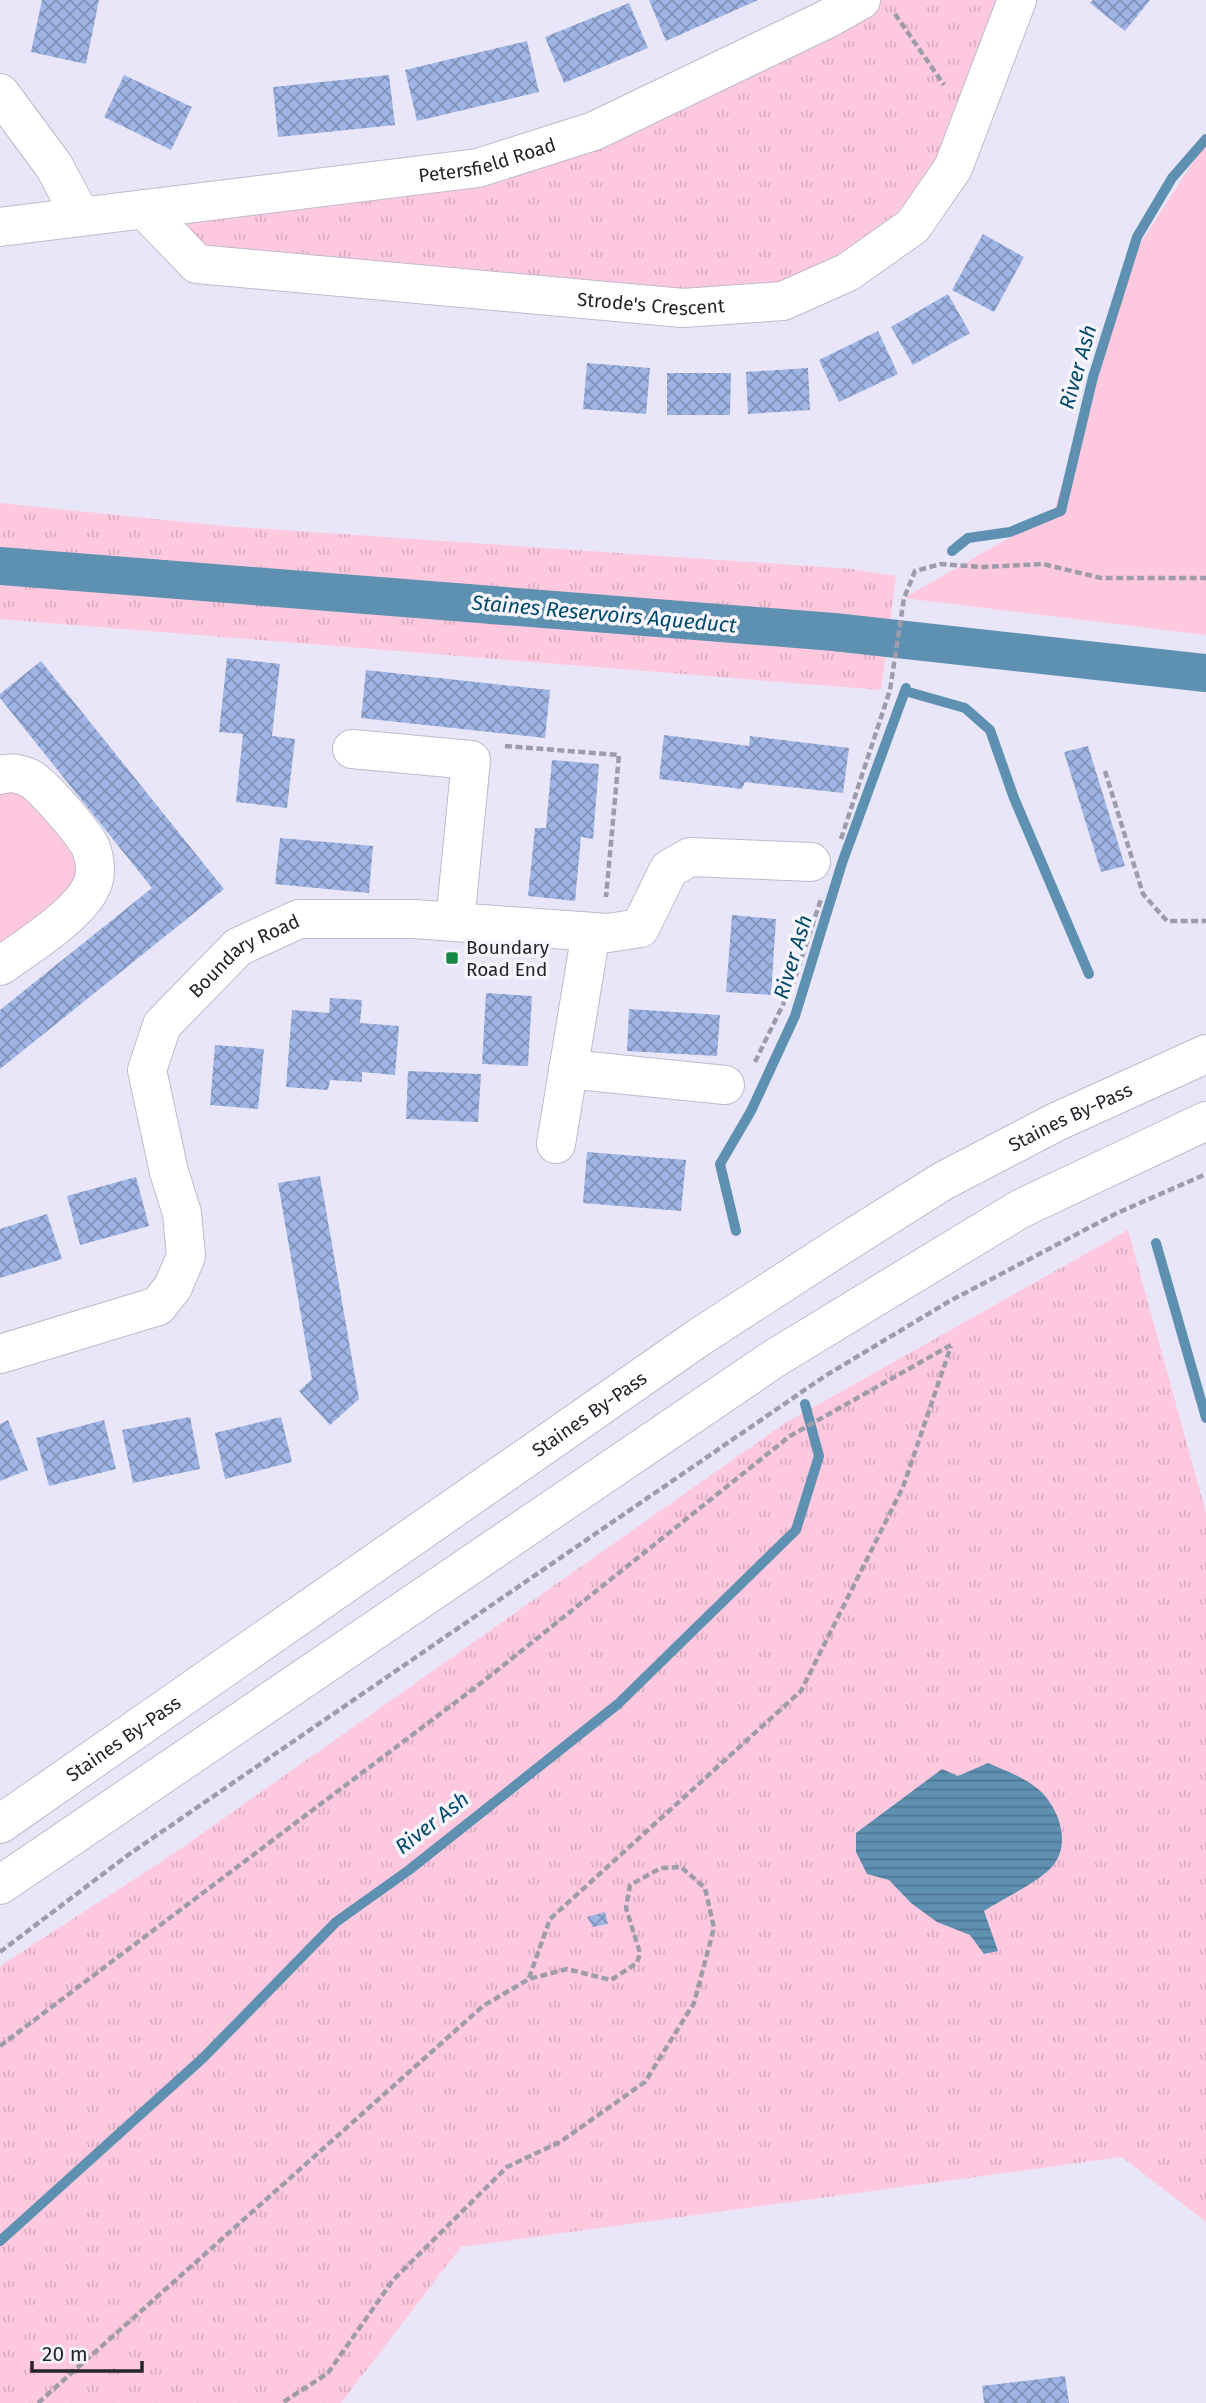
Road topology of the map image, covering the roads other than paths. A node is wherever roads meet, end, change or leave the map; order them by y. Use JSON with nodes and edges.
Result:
{"nodes":[{"id":1,"x":1017,"y":0,"type":"edge"},
{"id":2,"x":877,"y":6,"type":"edge"},
{"id":3,"x":0,"y":93,"type":"edge"},
{"id":4,"x":144,"y":209,"type":"junction"},
{"id":5,"x":80,"y":215,"type":"junction"},
{"id":6,"x":0,"y":228,"type":"edge"},
{"id":7,"x":352,"y":749,"type":"dead end"},
{"id":8,"x":0,"y":775,"type":"edge"},
{"id":9,"x":822,"y":863,"type":"road end"},
{"id":10,"x":455,"y":922,"type":"junction"},
{"id":11,"x":597,"y":932,"type":"junction"},
{"id":12,"x":0,"y":966,"type":"edge"},
{"id":13,"x":1206,"y":1054,"type":"edge"},
{"id":14,"x":568,"y":1069,"type":"junction"},
{"id":15,"x":725,"y":1085,"type":"road end"},
{"id":16,"x":1206,"y":1121,"type":"edge"},
{"id":17,"x":555,"y":1144,"type":"dead end"},
{"id":18,"x":0,"y":1354,"type":"edge"},
{"id":19,"x":0,"y":1824,"type":"edge"},
{"id":20,"x":0,"y":1885,"type":"edge"}],
"edges":[{"from":1,"to":4,"type":"main road","name":"Strode's Crescent"},
{"from":2,"to":4,"type":"main road","name":"Petersfield Road"},
{"from":3,"to":5,"type":"main road"},
{"from":4,"to":5,"type":"main road","name":"Petersfield Road"},
{"from":5,"to":6,"type":"main road","name":"Petersfield Road"},
{"from":7,"to":10,"type":"main road"},
{"from":8,"to":12,"type":"main road"},
{"from":9,"to":11,"type":"main road","name":"Boundary Road"},
{"from":10,"to":11,"type":"main road","name":"Boundary Road"},
{"from":10,"to":18,"type":"main road","name":"Boundary Road"},
{"from":11,"to":14,"type":"main road"},
{"from":13,"to":19,"type":"main road","name":"Staines By-Pass"},
{"from":14,"to":15,"type":"main road"},
{"from":14,"to":17,"type":"main road"},
{"from":16,"to":20,"type":"main road"}]}
